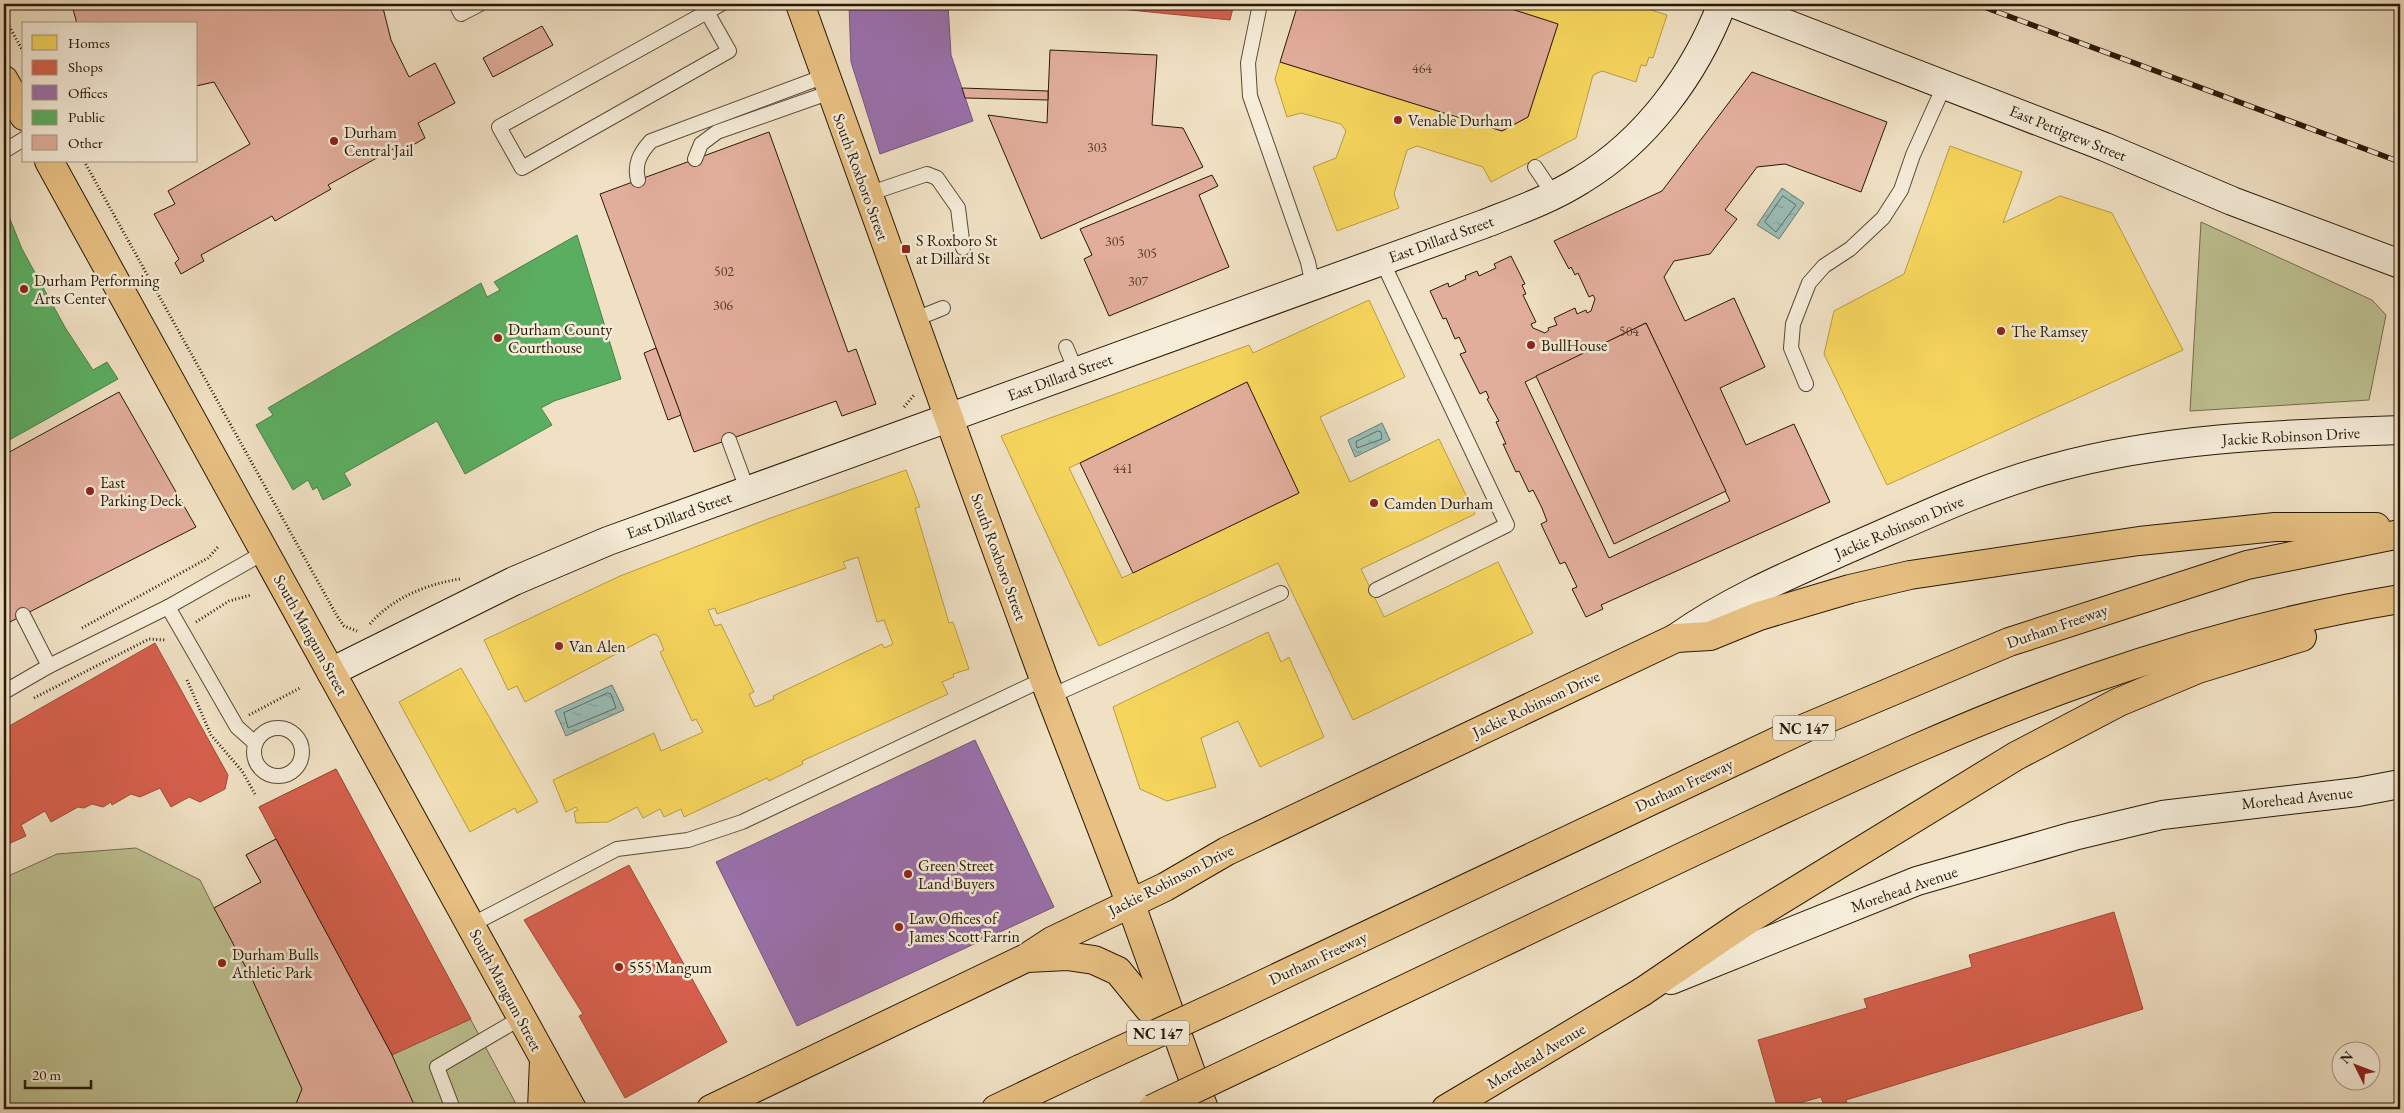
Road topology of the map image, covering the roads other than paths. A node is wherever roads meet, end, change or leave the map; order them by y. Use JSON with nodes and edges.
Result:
{"nodes":[{"id":1,"x":456,"y":4,"type":"edge"},
{"id":2,"x":480,"y":4,"type":"edge"},
{"id":3,"x":721,"y":4,"type":"edge"},
{"id":4,"x":800,"y":4,"type":"edge"},
{"id":5,"x":1260,"y":4,"type":"edge"},
{"id":6,"x":1722,"y":4,"type":"edge"},
{"id":7,"x":1735,"y":4,"type":"edge"},
{"id":8,"x":706,"y":12,"type":"junction"},
{"id":9,"x":4,"y":80,"type":"edge"},
{"id":10,"x":828,"y":84,"type":"junction"},
{"id":11,"x":1945,"y":84,"type":"junction"},
{"id":12,"x":754,"y":102,"type":"junction"},
{"id":13,"x":22,"y":112,"type":"edge"},
{"id":14,"x":759,"y":117,"type":"junction"},
{"id":15,"x":22,"y":140,"type":"edge"},
{"id":16,"x":4,"y":151,"type":"edge"},
{"id":17,"x":695,"y":159,"type":"dead end"},
{"id":18,"x":50,"y":162,"type":"edge"},
{"id":19,"x":1535,"y":167,"type":"dead end"},
{"id":20,"x":638,"y":180,"type":"dead end"},
{"id":21,"x":868,"y":194,"type":"junction"},
{"id":22,"x":1554,"y":195,"type":"junction"},
{"id":23,"x":963,"y":248,"type":"dead end"},
{"id":24,"x":1382,"y":260,"type":"junction"},
{"id":25,"x":2400,"y":264,"type":"edge"},
{"id":26,"x":1313,"y":286,"type":"junction"},
{"id":27,"x":943,"y":308,"type":"dead end"},
{"id":28,"x":913,"y":320,"type":"junction"},
{"id":29,"x":1806,"y":384,"type":"dead end"},
{"id":30,"x":948,"y":417,"type":"junction"},
{"id":31,"x":2400,"y":430,"type":"edge"},
{"id":32,"x":729,"y":440,"type":"dead end"},
{"id":33,"x":747,"y":490,"type":"junction"},
{"id":34,"x":2400,"y":527,"type":"edge"},
{"id":35,"x":2400,"y":534,"type":"edge"},
{"id":36,"x":265,"y":552,"type":"junction"},
{"id":37,"x":1376,"y":590,"type":"dead end"},
{"id":38,"x":1281,"y":593,"type":"dead end"},
{"id":39,"x":2400,"y":599,"type":"edge"},
{"id":40,"x":2372,"y":603,"type":"junction"},
{"id":41,"x":168,"y":607,"type":"junction"},
{"id":42,"x":23,"y":615,"type":"dead end"},
{"id":43,"x":1676,"y":638,"type":"junction"},
{"id":44,"x":49,"y":666,"type":"junction"},
{"id":45,"x":331,"y":672,"type":"junction"},
{"id":46,"x":1047,"y":688,"type":"junction"},
{"id":47,"x":4,"y":692,"type":"edge"},
{"id":48,"x":255,"y":743,"type":"dead end"},
{"id":49,"x":2400,"y":784,"type":"edge"},
{"id":50,"x":1130,"y":902,"type":"junction"},
{"id":51,"x":471,"y":925,"type":"junction"},
{"id":52,"x":1026,"y":958,"type":"junction"},
{"id":53,"x":1642,"y":992,"type":"junction"},
{"id":54,"x":1169,"y":1014,"type":"junction"},
{"id":55,"x":522,"y":1018,"type":"junction"},
{"id":56,"x":544,"y":1060,"type":"junction"},
{"id":57,"x":453,"y":1109,"type":"edge"},
{"id":58,"x":542,"y":1109,"type":"edge"},
{"id":59,"x":572,"y":1109,"type":"edge"},
{"id":60,"x":710,"y":1109,"type":"edge"},
{"id":61,"x":996,"y":1109,"type":"edge"},
{"id":62,"x":1152,"y":1109,"type":"edge"},
{"id":63,"x":1204,"y":1109,"type":"edge"},
{"id":64,"x":1446,"y":1109,"type":"edge"}],
"edges":[{"from":1,"to":2,"type":"lane"},
{"from":3,"to":8,"type":"lane"},
{"from":4,"to":10,"type":"main road","name":"South Roxboro Street"},
{"from":5,"to":26,"type":"lane"},
{"from":6,"to":22,"type":"street","name":"East Dillard Street"},
{"from":7,"to":11,"type":"street","name":"East Pettigrew Street"},
{"from":8,"to":8,"type":"lane"},
{"from":9,"to":13,"type":"main road"},
{"from":10,"to":12,"type":"lane"},
{"from":10,"to":14,"type":"lane"},
{"from":10,"to":21,"type":"main road","name":"South Roxboro Street"},
{"from":11,"to":25,"type":"street","name":"East Pettigrew Street"},
{"from":11,"to":29,"type":"lane"},
{"from":12,"to":14,"type":"lane"},
{"from":12,"to":20,"type":"lane"},
{"from":14,"to":17,"type":"lane"},
{"from":15,"to":16,"type":"lane"},
{"from":18,"to":36,"type":"main road","name":"South Mangum Street"},
{"from":19,"to":22,"type":"lane"},
{"from":21,"to":23,"type":"lane"},
{"from":21,"to":28,"type":"main road","name":"South Roxboro Street"},
{"from":22,"to":24,"type":"street","name":"East Dillard Street"},
{"from":24,"to":26,"type":"street","name":"East Dillard Street"},
{"from":24,"to":37,"type":"lane"},
{"from":26,"to":30,"type":"street","name":"East Dillard Street"},
{"from":27,"to":28,"type":"lane"},
{"from":28,"to":30,"type":"main road","name":"South Roxboro Street"},
{"from":30,"to":33,"type":"street","name":"East Dillard Street"},
{"from":30,"to":46,"type":"main road","name":"South Roxboro Street"},
{"from":31,"to":43,"type":"street","name":"Jackie Robinson Drive"},
{"from":32,"to":33,"type":"lane"},
{"from":33,"to":45,"type":"street","name":"East Dillard Street"},
{"from":34,"to":43,"type":"main road"},
{"from":35,"to":61,"type":"main road","name":"Durham Freeway","number":"NC 147","bridge":true},
{"from":36,"to":41,"type":"lane"},
{"from":36,"to":45,"type":"main road","name":"South Mangum Street"},
{"from":38,"to":46,"type":"lane"},
{"from":39,"to":40,"type":"main road"},
{"from":40,"to":53,"type":"main road"},
{"from":40,"to":62,"type":"main road","bridge":true},
{"from":41,"to":44,"type":"lane"},
{"from":41,"to":48,"type":"lane"},
{"from":42,"to":44,"type":"lane"},
{"from":43,"to":50,"type":"main road","name":"Jackie Robinson Drive"},
{"from":44,"to":47,"type":"lane"},
{"from":45,"to":51,"type":"main road","name":"South Mangum Street"},
{"from":46,"to":50,"type":"main road","name":"South Roxboro Street"},
{"from":46,"to":51,"type":"lane"},
{"from":49,"to":53,"type":"street","name":"Morehead Avenue"},
{"from":50,"to":52,"type":"main road","name":"Jackie Robinson Drive"},
{"from":50,"to":54,"type":"main road","name":"South Roxboro Street"},
{"from":51,"to":55,"type":"main road","name":"South Mangum Street"},
{"from":52,"to":54,"type":"main road"},
{"from":52,"to":60,"type":"main road","name":"Jackie Robinson Drive"},
{"from":53,"to":64,"type":"main road","name":"Morehead Avenue"},
{"from":54,"to":63,"type":"main road","name":"South Roxboro Street"},
{"from":55,"to":56,"type":"main road","name":"South Mangum Street"},
{"from":55,"to":57,"type":"lane"},
{"from":56,"to":58,"type":"main road"},
{"from":56,"to":59,"type":"main road","name":"South Mangum Street"}]}
